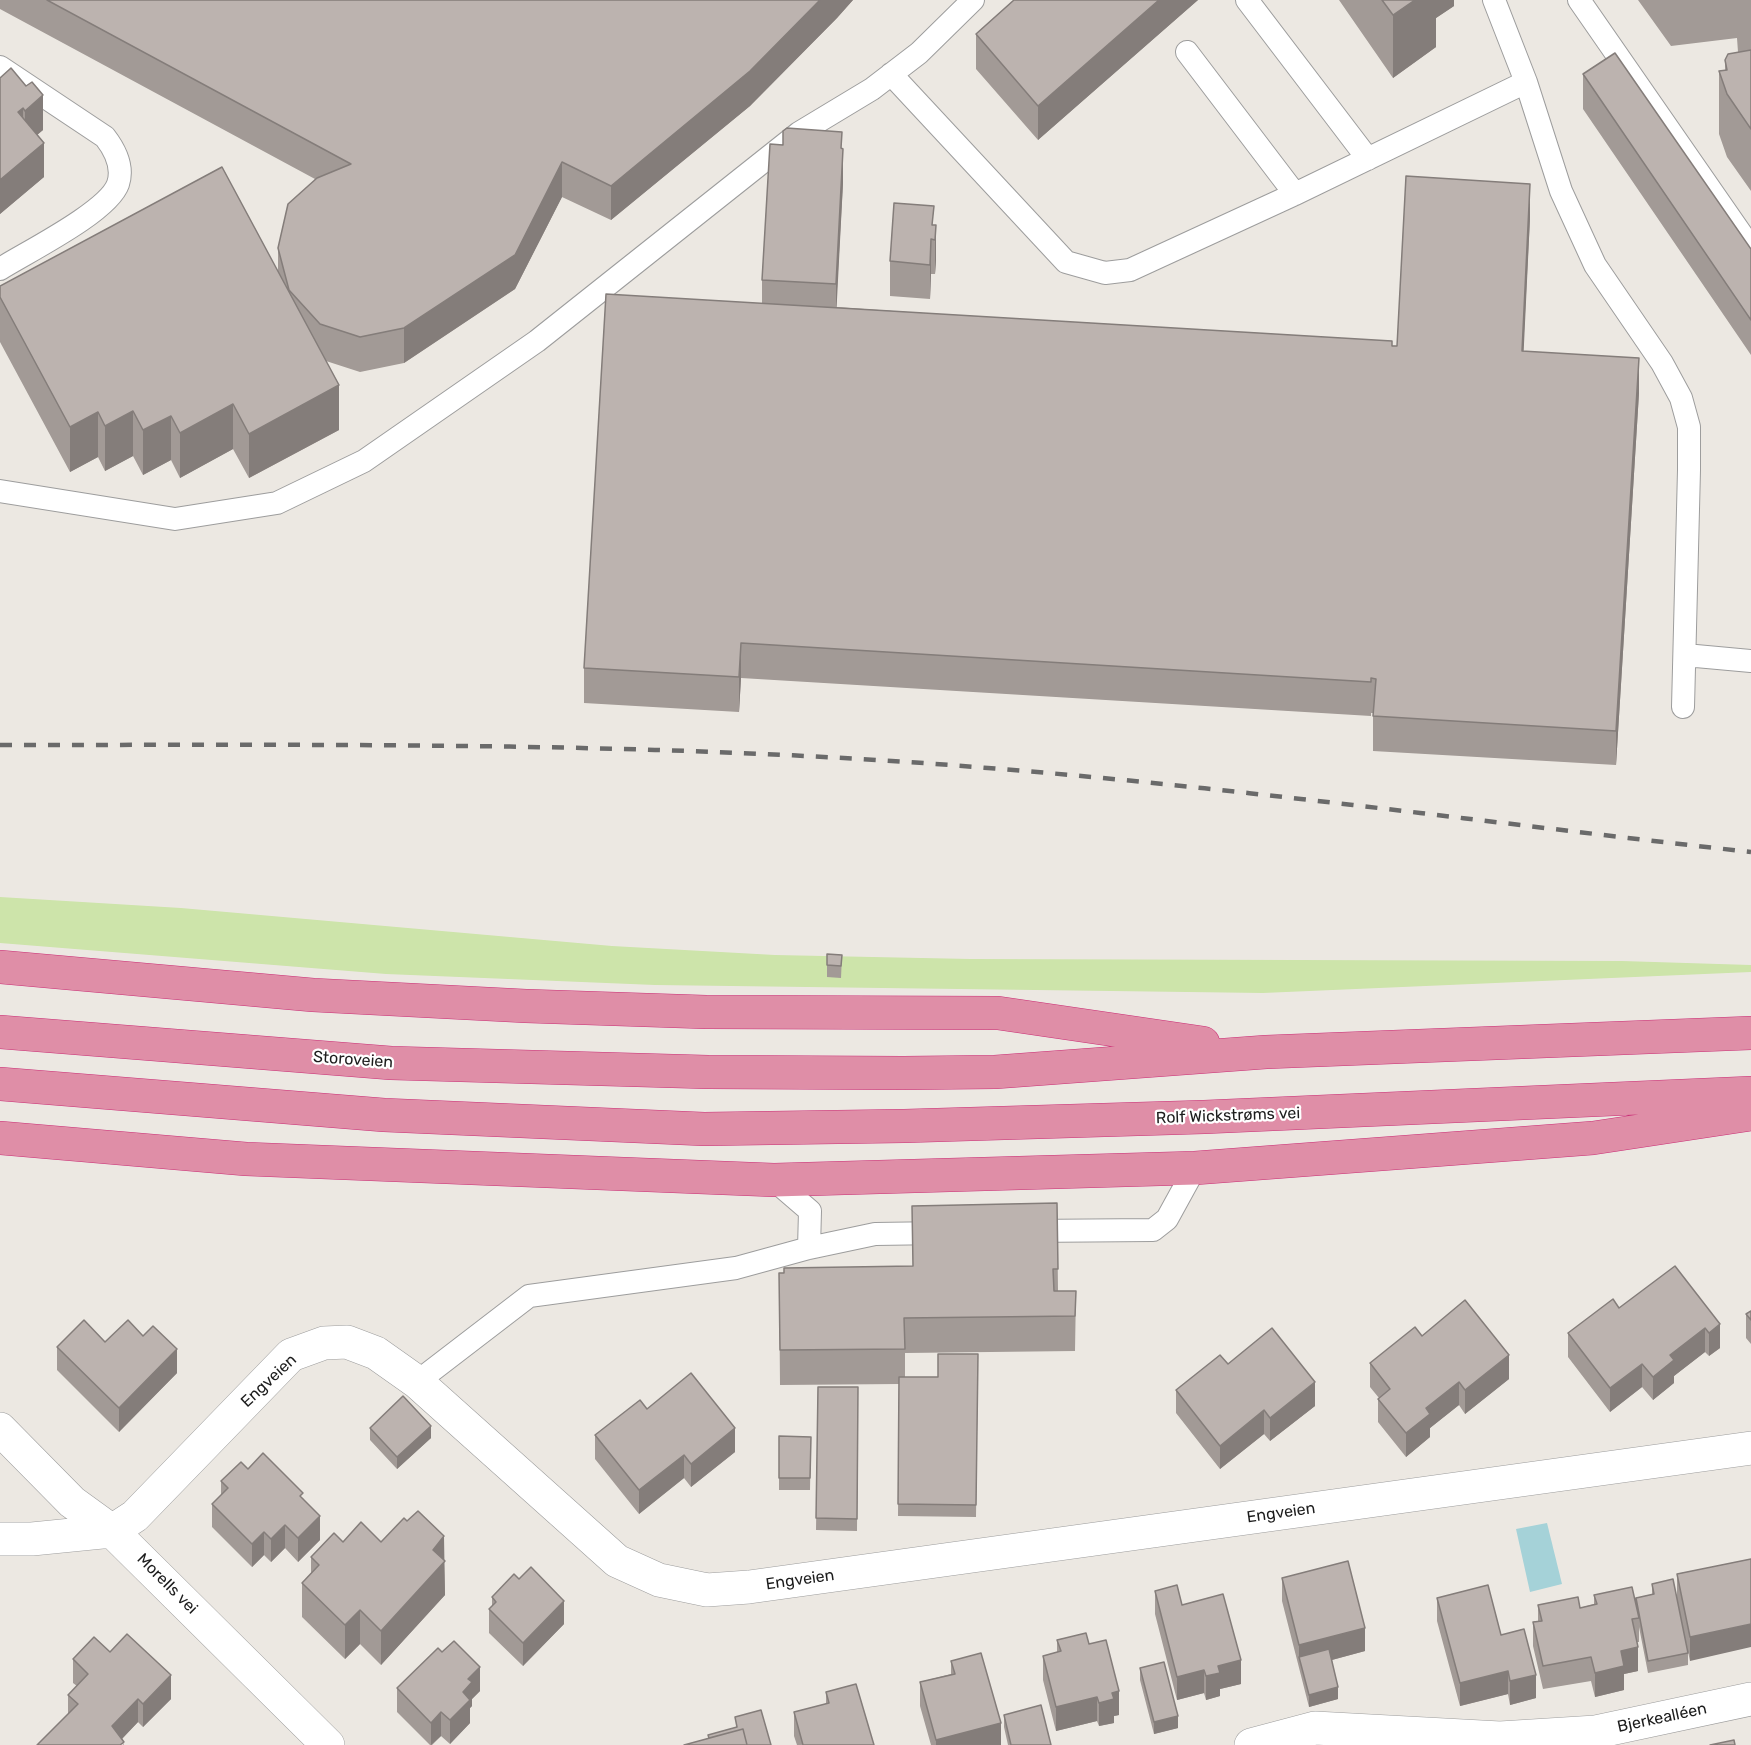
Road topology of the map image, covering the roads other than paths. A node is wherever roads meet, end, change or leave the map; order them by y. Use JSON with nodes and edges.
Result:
{"nodes":[{"id":1,"x":973,"y":0,"type":"edge"},
{"id":2,"x":1247,"y":0,"type":"edge"},
{"id":3,"x":1494,"y":0,"type":"edge"},
{"id":4,"x":1579,"y":0,"type":"edge"},
{"id":5,"x":1187,"y":52,"type":"dead end"},
{"id":6,"x":0,"y":67,"type":"edge"},
{"id":7,"x":891,"y":74,"type":"junction"},
{"id":8,"x":1526,"y":82,"type":"junction"},
{"id":9,"x":1368,"y":159,"type":"junction"},
{"id":10,"x":1295,"y":194,"type":"junction"},
{"id":11,"x":1751,"y":248,"type":"edge"},
{"id":12,"x":0,"y":269,"type":"edge"},
{"id":13,"x":0,"y":491,"type":"edge"},
{"id":14,"x":1684,"y":655,"type":"junction"},
{"id":15,"x":1751,"y":661,"type":"edge"},
{"id":16,"x":1683,"y":707,"type":"dead end"},
{"id":17,"x":0,"y":967,"type":"edge"},
{"id":18,"x":0,"y":1032,"type":"edge"},
{"id":19,"x":1751,"y":1034,"type":"edge"},
{"id":20,"x":1266,"y":1052,"type":"junction"},
{"id":21,"x":0,"y":1084,"type":"edge"},
{"id":22,"x":1751,"y":1093,"type":"edge"},
{"id":23,"x":1751,"y":1114,"type":"edge"},
{"id":24,"x":0,"y":1138,"type":"edge"},
{"id":25,"x":1196,"y":1168,"type":"junction"},
{"id":26,"x":774,"y":1180,"type":"junction"},
{"id":27,"x":969,"y":1232,"type":"edge"},
{"id":28,"x":1004,"y":1232,"type":"edge"},
{"id":29,"x":809,"y":1248,"type":"junction"},
{"id":30,"x":417,"y":1382,"type":"junction"},
{"id":31,"x":0,"y":1429,"type":"edge"},
{"id":32,"x":1751,"y":1448,"type":"edge"},
{"id":33,"x":112,"y":1531,"type":"junction"},
{"id":34,"x":0,"y":1539,"type":"edge"},
{"id":35,"x":1751,"y":1699,"type":"edge"},
{"id":36,"x":328,"y":1745,"type":"edge"},
{"id":37,"x":1251,"y":1745,"type":"edge"}],
"edges":[{"from":1,"to":7,"type":"lane"},
{"from":2,"to":9,"type":"lane"},
{"from":3,"to":8,"type":"lane"},
{"from":4,"to":11,"type":"lane"},
{"from":5,"to":10,"type":"lane"},
{"from":6,"to":12,"type":"lane"},
{"from":7,"to":10,"type":"lane"},
{"from":7,"to":13,"type":"lane"},
{"from":8,"to":9,"type":"lane"},
{"from":8,"to":14,"type":"lane"},
{"from":9,"to":10,"type":"lane"},
{"from":14,"to":15,"type":"lane"},
{"from":14,"to":16,"type":"lane"},
{"from":17,"to":20,"type":"highway"},
{"from":18,"to":20,"type":"highway","name":"Storoveien"},
{"from":19,"to":20,"type":"highway"},
{"from":21,"to":22,"type":"highway","name":"Rolf Wickstrøms vei"},
{"from":23,"to":25,"type":"highway"},
{"from":24,"to":26,"type":"highway"},
{"from":25,"to":26,"type":"highway"},
{"from":25,"to":28,"type":"lane"},
{"from":26,"to":29,"type":"lane"},
{"from":27,"to":29,"type":"lane"},
{"from":29,"to":30,"type":"lane"},
{"from":30,"to":32,"type":"street","name":"Engveien"},
{"from":30,"to":33,"type":"street","name":"Engveien"},
{"from":31,"to":33,"type":"street","name":"Morells vei"},
{"from":33,"to":34,"type":"street","name":"Engveien"},
{"from":33,"to":36,"type":"street","name":"Morells vei"},
{"from":35,"to":37,"type":"street","name":"Bjerkealléen"}]}
